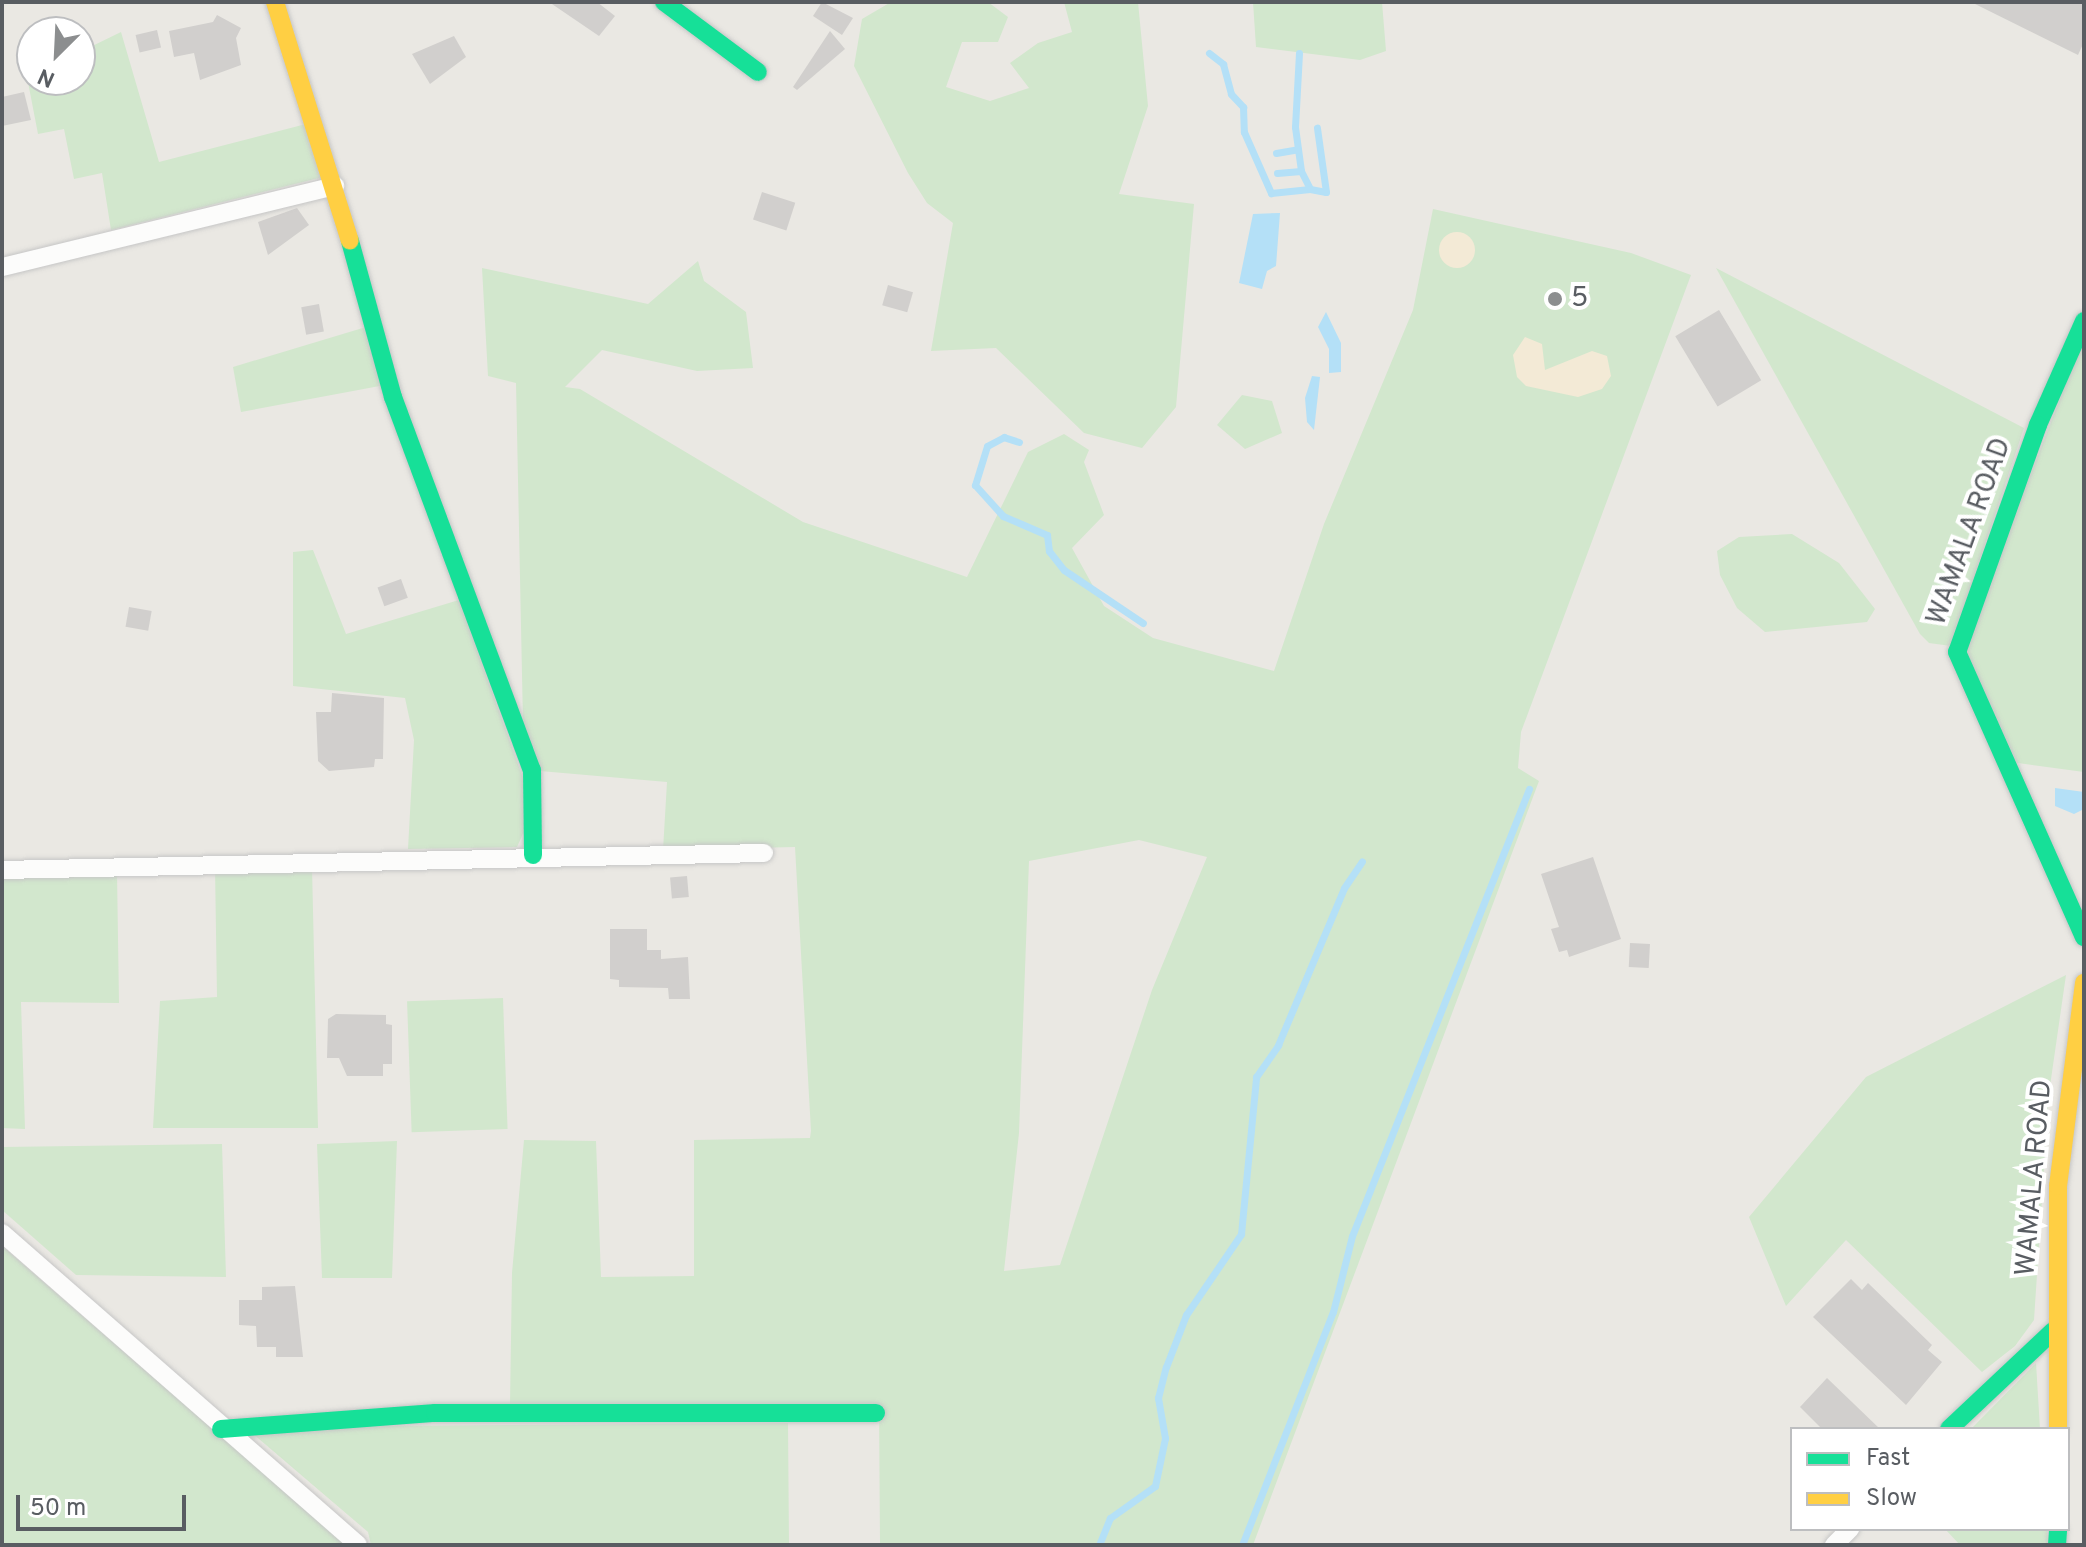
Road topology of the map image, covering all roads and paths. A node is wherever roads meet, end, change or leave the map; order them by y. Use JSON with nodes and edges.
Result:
{"nodes":[{"id":1,"x":275,"y":2,"type":"edge"},
{"id":2,"x":664,"y":2,"type":"edge"},
{"id":3,"x":758,"y":72,"type":"dead end"},
{"id":4,"x":335,"y":186,"type":"junction"},
{"id":5,"x":2,"y":267,"type":"edge"},
{"id":6,"x":2084,"y":321,"type":"edge"},
{"id":7,"x":764,"y":853,"type":"dead end"},
{"id":8,"x":533,"y":855,"type":"junction"},
{"id":9,"x":2,"y":870,"type":"edge"},
{"id":10,"x":2084,"y":937,"type":"edge"},
{"id":11,"x":2084,"y":983,"type":"edge"},
{"id":12,"x":2,"y":1233,"type":"edge"},
{"id":13,"x":2053,"y":1331,"type":"junction"},
{"id":14,"x":876,"y":1413,"type":"dead end"},
{"id":15,"x":1951,"y":1427,"type":"edge"},
{"id":16,"x":2058,"y":1427,"type":"edge"},
{"id":17,"x":221,"y":1429,"type":"junction"},
{"id":18,"x":358,"y":1545,"type":"edge"}],
"edges":[{"from":1,"to":4,"type":"street"},
{"from":2,"to":3,"type":"street"},
{"from":4,"to":5,"type":"street"},
{"from":4,"to":8,"type":"street"},
{"from":6,"to":10,"type":"street","name":"WAMALA ROAD"},
{"from":7,"to":8,"type":"street"},
{"from":8,"to":9,"type":"street"},
{"from":11,"to":13,"type":"street","name":"WAMALA ROAD"},
{"from":12,"to":17,"type":"street"},
{"from":13,"to":15,"type":"street"},
{"from":13,"to":16,"type":"street","name":"WAMALA ROAD"},
{"from":14,"to":17,"type":"street"},
{"from":17,"to":18,"type":"street"}]}
